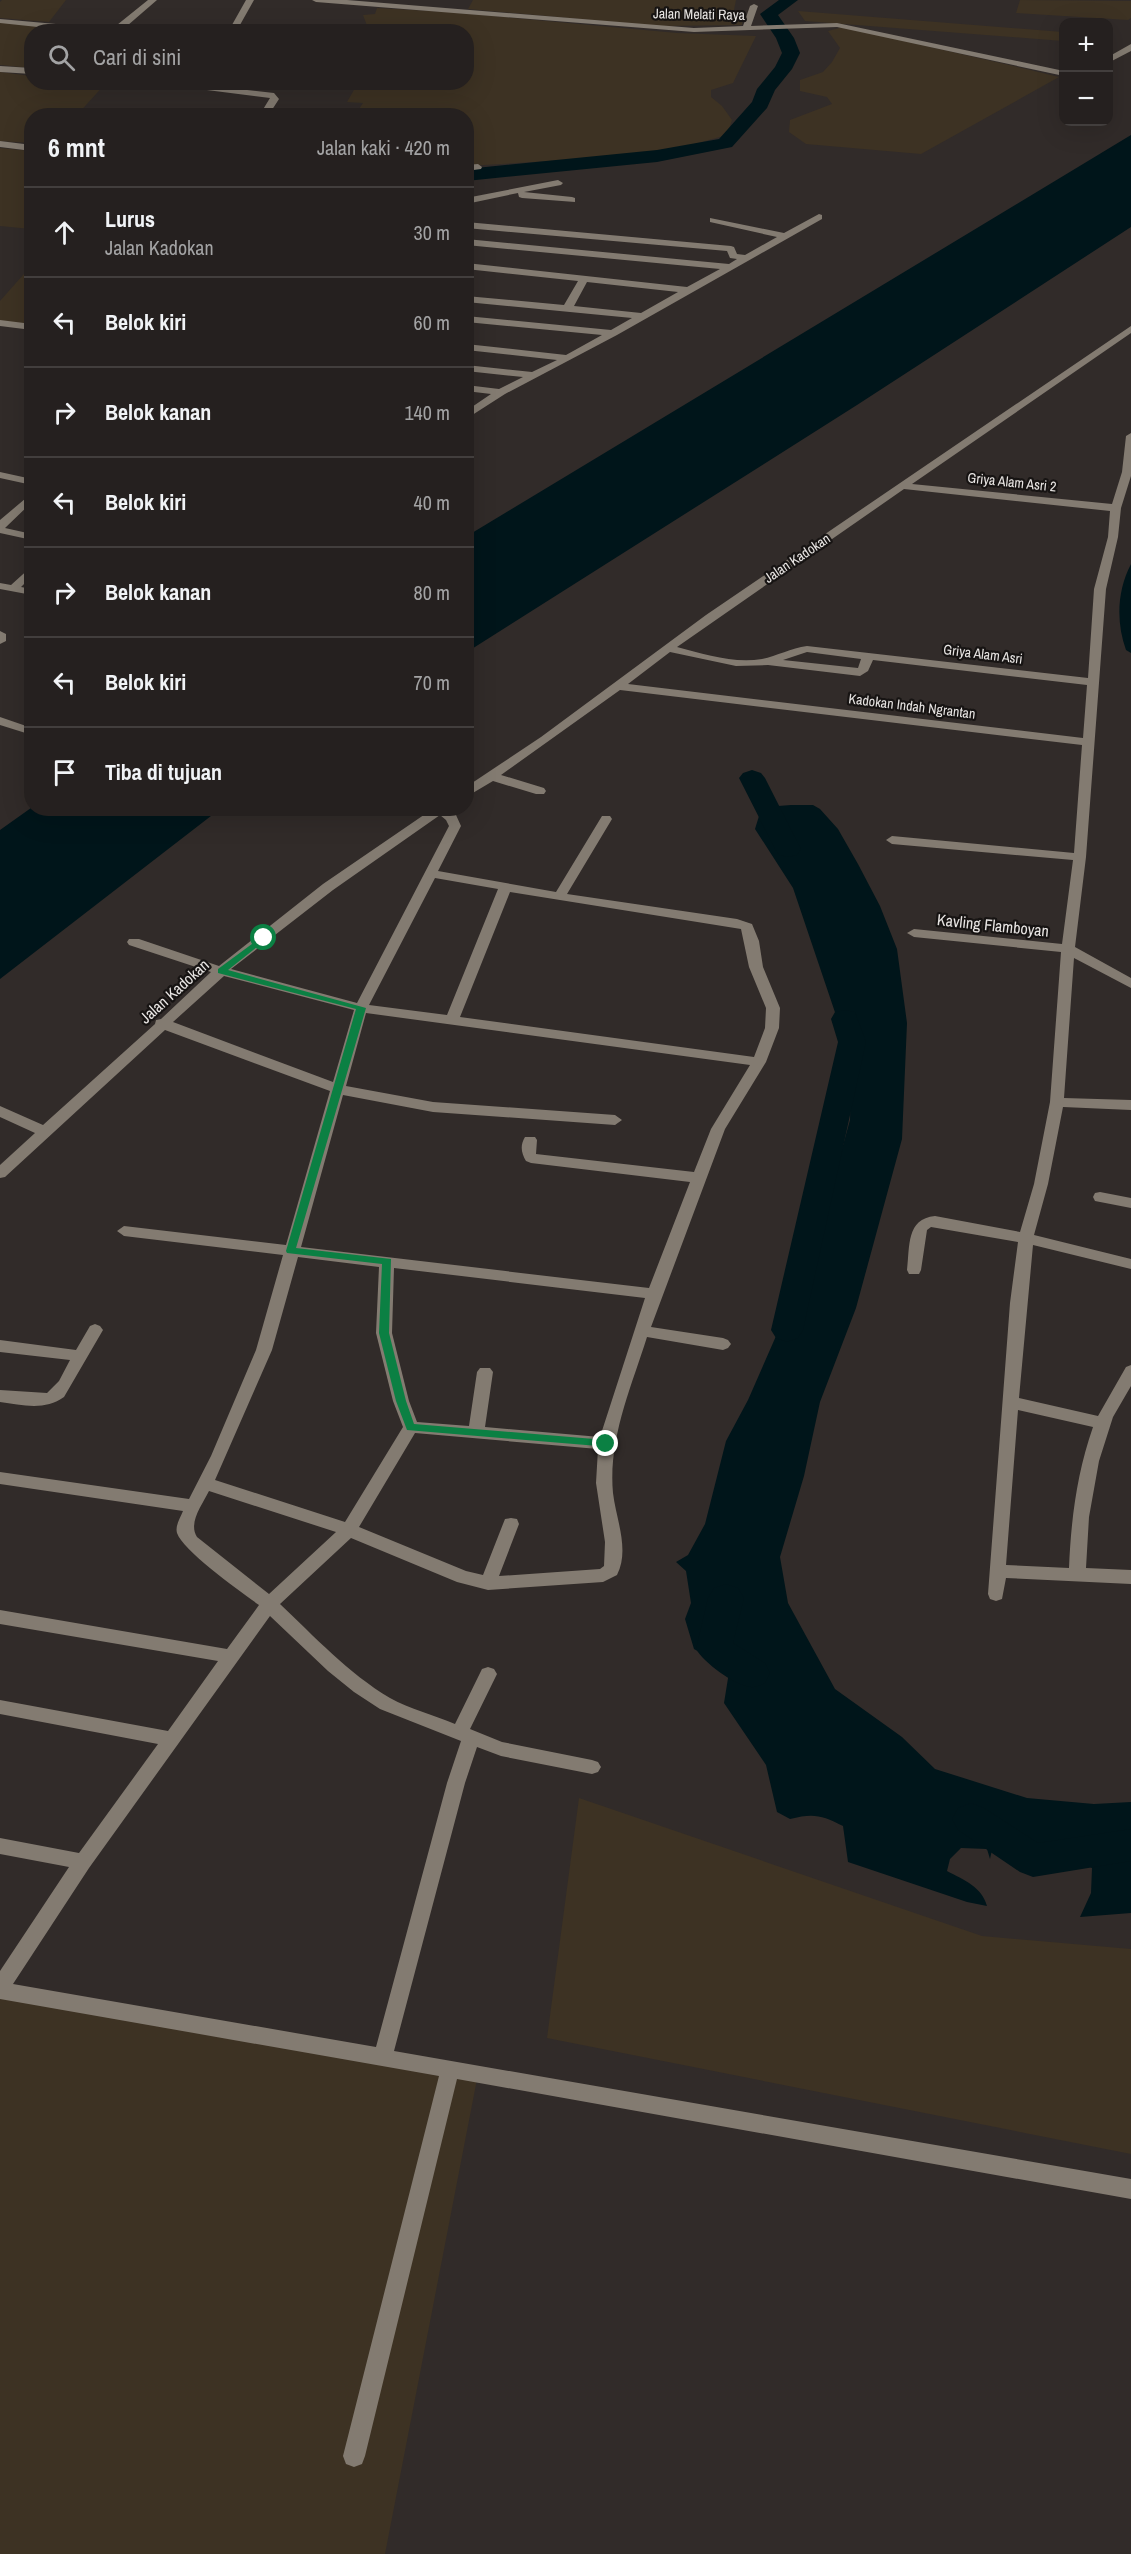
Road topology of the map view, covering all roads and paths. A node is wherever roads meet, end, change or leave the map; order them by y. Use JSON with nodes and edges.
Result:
{"nodes":[{"id":1,"x":153,"y":0,"type":"edge"},
{"id":2,"x":250,"y":0,"type":"edge"},
{"id":3,"x":315,"y":0,"type":"edge"},
{"id":4,"x":471,"y":0,"type":"edge"},
{"id":5,"x":389,"y":3,"type":"edge"},
{"id":6,"x":754,"y":6,"type":"dead end"},
{"id":7,"x":464,"y":11,"type":"junction"},
{"id":8,"x":0,"y":21,"type":"edge"},
{"id":9,"x":35,"y":24,"type":"edge"},
{"id":10,"x":124,"y":24,"type":"edge"},
{"id":11,"x":236,"y":24,"type":"edge"},
{"id":12,"x":746,"y":29,"type":"junction"},
{"id":13,"x":1131,"y":47,"type":"edge"},
{"id":14,"x":1113,"y":58,"type":"edge"},
{"id":15,"x":0,"y":69,"type":"edge"},
{"id":16,"x":24,"y":70,"type":"edge"},
{"id":17,"x":1059,"y":73,"type":"edge"},
{"id":18,"x":231,"y":90,"type":"edge"},
{"id":19,"x":269,"y":108,"type":"edge"},
{"id":20,"x":0,"y":144,"type":"edge"},
{"id":21,"x":24,"y":147,"type":"edge"},
{"id":22,"x":478,"y":166,"type":"dead end"},
{"id":23,"x":474,"y":167,"type":"edge"},
{"id":24,"x":558,"y":183,"type":"dead end"},
{"id":25,"x":507,"y":193,"type":"junction"},
{"id":26,"x":474,"y":199,"type":"edge"},
{"id":27,"x":572,"y":200,"type":"dead end"},
{"id":28,"x":819,"y":218,"type":"dead end"},
{"id":29,"x":713,"y":220,"type":"dead end"},
{"id":30,"x":474,"y":226,"type":"edge"},
{"id":31,"x":787,"y":236,"type":"junction"},
{"id":32,"x":474,"y":243,"type":"edge"},
{"id":33,"x":748,"y":258,"type":"junction"},
{"id":34,"x":474,"y":267,"type":"edge"},
{"id":35,"x":732,"y":267,"type":"junction"},
{"id":36,"x":584,"y":278,"type":"junction"},
{"id":37,"x":687,"y":290,"type":"junction"},
{"id":38,"x":474,"y":300,"type":"edge"},
{"id":39,"x":568,"y":308,"type":"junction"},
{"id":40,"x":644,"y":316,"type":"junction"},
{"id":41,"x":474,"y":320,"type":"edge"},
{"id":42,"x":0,"y":323,"type":"edge"},
{"id":43,"x":24,"y":326,"type":"edge"},
{"id":44,"x":1131,"y":329,"type":"edge"},
{"id":45,"x":614,"y":333,"type":"junction"},
{"id":46,"x":474,"y":348,"type":"edge"},
{"id":47,"x":568,"y":358,"type":"junction"},
{"id":48,"x":474,"y":369,"type":"edge"},
{"id":49,"x":532,"y":375,"type":"junction"},
{"id":50,"x":474,"y":389,"type":"edge"},
{"id":51,"x":501,"y":392,"type":"junction"},
{"id":52,"x":474,"y":410,"type":"edge"},
{"id":53,"x":1131,"y":443,"type":"edge"},
{"id":54,"x":1129,"y":472,"type":"edge"},
{"id":55,"x":1,"y":475,"type":"edge"},
{"id":56,"x":24,"y":480,"type":"edge"},
{"id":57,"x":904,"y":486,"type":"junction"},
{"id":58,"x":24,"y":504,"type":"edge"},
{"id":59,"x":1116,"y":507,"type":"junction"},
{"id":60,"x":0,"y":528,"type":"edge"},
{"id":61,"x":24,"y":535,"type":"edge"},
{"id":62,"x":24,"y":575,"type":"edge"},
{"id":63,"x":4,"y":587,"type":"edge"},
{"id":64,"x":24,"y":591,"type":"edge"},
{"id":65,"x":0,"y":634,"type":"edge"},
{"id":66,"x":0,"y":641,"type":"edge"},
{"id":67,"x":666,"y":648,"type":"junction"},
{"id":68,"x":1094,"y":682,"type":"junction"},
{"id":69,"x":615,"y":686,"type":"junction"},
{"id":70,"x":0,"y":721,"type":"edge"},
{"id":71,"x":24,"y":729,"type":"edge"},
{"id":72,"x":1089,"y":742,"type":"junction"},
{"id":73,"x":491,"y":776,"type":"junction"},
{"id":74,"x":474,"y":788,"type":"edge"},
{"id":75,"x":540,"y":791,"type":"dead end"},
{"id":76,"x":432,"y":816,"type":"edge"},
{"id":77,"x":450,"y":816,"type":"edge"},
{"id":78,"x":606,"y":819,"type":"dead end"},
{"id":79,"x":892,"y":840,"type":"dead end"},
{"id":80,"x":1080,"y":856,"type":"junction"},
{"id":81,"x":430,"y":873,"type":"junction"},
{"id":82,"x":505,"y":887,"type":"junction"},
{"id":83,"x":559,"y":897,"type":"junction"},
{"id":84,"x":914,"y":933,"type":"dead end"},
{"id":85,"x":134,"y":942,"type":"dead end"},
{"id":86,"x":1068,"y":949,"type":"junction"},
{"id":87,"x":221,"y":971,"type":"junction"},
{"id":88,"x":1131,"y":984,"type":"edge"},
{"id":89,"x":361,"y":1008,"type":"junction"},
{"id":90,"x":451,"y":1022,"type":"junction"},
{"id":91,"x":161,"y":1023,"type":"junction"},
{"id":92,"x":759,"y":1062,"type":"junction"},
{"id":93,"x":338,"y":1089,"type":"junction"},
{"id":94,"x":1057,"y":1102,"type":"junction"},
{"id":95,"x":1131,"y":1105,"type":"edge"},
{"id":96,"x":0,"y":1111,"type":"edge"},
{"id":97,"x":615,"y":1120,"type":"dead end"},
{"id":98,"x":45,"y":1132,"type":"junction"},
{"id":99,"x":530,"y":1140,"type":"dead end"},
{"id":100,"x":0,"y":1173,"type":"edge"},
{"id":101,"x":700,"y":1178,"type":"junction"},
{"id":102,"x":1100,"y":1197,"type":"dead end"},
{"id":103,"x":1131,"y":1203,"type":"edge"},
{"id":104,"x":124,"y":1231,"type":"dead end"},
{"id":105,"x":1026,"y":1238,"type":"junction"},
{"id":106,"x":290,"y":1251,"type":"junction"},
{"id":107,"x":387,"y":1261,"type":"junction"},
{"id":108,"x":1131,"y":1264,"type":"edge"},
{"id":109,"x":914,"y":1270,"type":"dead end"},
{"id":110,"x":654,"y":1294,"type":"junction"},
{"id":111,"x":95,"y":1330,"type":"dead end"},
{"id":112,"x":643,"y":1331,"type":"junction"},
{"id":113,"x":723,"y":1344,"type":"dead end"},
{"id":114,"x":0,"y":1346,"type":"edge"},
{"id":115,"x":80,"y":1356,"type":"junction"},
{"id":116,"x":1131,"y":1371,"type":"edge"},
{"id":117,"x":485,"y":1372,"type":"dead end"},
{"id":118,"x":0,"y":1396,"type":"edge"},
{"id":119,"x":1010,"y":1402,"type":"junction"},
{"id":120,"x":1102,"y":1423,"type":"junction"},
{"id":121,"x":411,"y":1427,"type":"junction"},
{"id":122,"x":476,"y":1432,"type":"junction"},
{"id":123,"x":606,"y":1444,"type":"junction"},
{"id":124,"x":0,"y":1478,"type":"edge"},
{"id":125,"x":204,"y":1483,"type":"junction"},
{"id":126,"x":193,"y":1506,"type":"junction"},
{"id":127,"x":511,"y":1524,"type":"dead end"},
{"id":128,"x":349,"y":1530,"type":"junction"},
{"id":129,"x":998,"y":1571,"type":"junction"},
{"id":130,"x":1077,"y":1575,"type":"junction"},
{"id":131,"x":1131,"y":1577,"type":"edge"},
{"id":132,"x":488,"y":1582,"type":"junction"},
{"id":133,"x":996,"y":1594,"type":"dead end"},
{"id":134,"x":268,"y":1604,"type":"junction"},
{"id":135,"x":0,"y":1617,"type":"edge"},
{"id":136,"x":230,"y":1656,"type":"junction"},
{"id":137,"x":488,"y":1674,"type":"dead end"},
{"id":138,"x":0,"y":1707,"type":"edge"},
{"id":139,"x":465,"y":1736,"type":"junction"},
{"id":140,"x":173,"y":1739,"type":"junction"},
{"id":141,"x":592,"y":1767,"type":"dead end"},
{"id":142,"x":0,"y":1846,"type":"edge"},
{"id":143,"x":83,"y":1862,"type":"junction"},
{"id":144,"x":0,"y":1988,"type":"edge"},
{"id":145,"x":383,"y":2057,"type":"junction"},
{"id":146,"x":450,"y":2069,"type":"junction"},
{"id":147,"x":1131,"y":2189,"type":"edge"},
{"id":148,"x":354,"y":2456,"type":"dead end"}],
"edges":[{"from":1,"to":10,"type":"street"},
{"from":2,"to":11,"type":"street"},
{"from":3,"to":5,"type":"street","name":"Jalan Melati Raya"},
{"from":4,"to":7,"type":"street"},
{"from":5,"to":7,"type":"street","name":"Jalan Melati Raya"},
{"from":6,"to":12,"type":"street"},
{"from":7,"to":12,"type":"street","name":"Jalan Melati Raya"},
{"from":8,"to":9,"type":"street"},
{"from":12,"to":17,"type":"street","name":"Jalan Melati Raya"},
{"from":13,"to":14,"type":"street"},
{"from":15,"to":16,"type":"street"},
{"from":18,"to":19,"type":"street"},
{"from":20,"to":21,"type":"street"},
{"from":22,"to":23,"type":"street"},
{"from":24,"to":25,"type":"street"},
{"from":25,"to":26,"type":"street"},
{"from":25,"to":27,"type":"street"},
{"from":28,"to":31,"type":"street"},
{"from":29,"to":31,"type":"street"},
{"from":30,"to":33,"type":"street"},
{"from":31,"to":33,"type":"street"},
{"from":32,"to":35,"type":"street"},
{"from":33,"to":35,"type":"street"},
{"from":34,"to":36,"type":"street"},
{"from":35,"to":37,"type":"street"},
{"from":36,"to":37,"type":"street"},
{"from":36,"to":39,"type":"street"},
{"from":37,"to":40,"type":"street"},
{"from":38,"to":39,"type":"street"},
{"from":39,"to":40,"type":"street"},
{"from":40,"to":45,"type":"street"},
{"from":41,"to":45,"type":"street"},
{"from":42,"to":43,"type":"street"},
{"from":44,"to":57,"type":"street","name":"Jalan Kadokan"},
{"from":45,"to":47,"type":"street"},
{"from":46,"to":47,"type":"street"},
{"from":47,"to":49,"type":"street"},
{"from":48,"to":49,"type":"street"},
{"from":49,"to":51,"type":"street"},
{"from":50,"to":51,"type":"street"},
{"from":51,"to":52,"type":"street"},
{"from":53,"to":54,"type":"street"},
{"from":54,"to":59,"type":"street"},
{"from":55,"to":56,"type":"street"},
{"from":57,"to":59,"type":"street","name":"Griya Alam Asri 2"},
{"from":57,"to":67,"type":"street","name":"Jalan Kadokan"},
{"from":58,"to":60,"type":"street"},
{"from":59,"to":68,"type":"street"},
{"from":60,"to":61,"type":"street"},
{"from":62,"to":63,"type":"street"},
{"from":63,"to":64,"type":"street"},
{"from":65,"to":66,"type":"street"},
{"from":67,"to":68,"type":"street","name":"Griya Alam Asri"},
{"from":67,"to":69,"type":"street","name":"Jalan Kadokan"},
{"from":68,"to":72,"type":"street"},
{"from":69,"to":72,"type":"street","name":"Kadokan Indah Ngrantan"},
{"from":69,"to":73,"type":"street","name":"Jalan Kadokan"},
{"from":70,"to":71,"type":"street"},
{"from":72,"to":80,"type":"street"},
{"from":73,"to":74,"type":"street","name":"Jalan Kadokan"},
{"from":73,"to":75,"type":"street"},
{"from":76,"to":87,"type":"street","name":"Jalan Kadokan"},
{"from":77,"to":81,"type":"street"},
{"from":78,"to":83,"type":"street"},
{"from":79,"to":80,"type":"street"},
{"from":80,"to":86,"type":"street"},
{"from":81,"to":82,"type":"street"},
{"from":81,"to":89,"type":"street"},
{"from":82,"to":83,"type":"street"},
{"from":82,"to":90,"type":"street"},
{"from":83,"to":92,"type":"street"},
{"from":84,"to":86,"type":"street","name":"Kavling Flamboyan"},
{"from":85,"to":87,"type":"street"},
{"from":86,"to":88,"type":"street"},
{"from":86,"to":94,"type":"street"},
{"from":87,"to":89,"type":"street"},
{"from":87,"to":91,"type":"street","name":"Jalan Kadokan"},
{"from":89,"to":90,"type":"street"},
{"from":89,"to":93,"type":"street"},
{"from":90,"to":92,"type":"street"},
{"from":91,"to":93,"type":"street"},
{"from":91,"to":98,"type":"street","name":"Jalan Kadokan"},
{"from":92,"to":101,"type":"street"},
{"from":93,"to":97,"type":"street"},
{"from":93,"to":106,"type":"street"},
{"from":94,"to":95,"type":"street"},
{"from":94,"to":105,"type":"street"},
{"from":96,"to":98,"type":"street"},
{"from":98,"to":100,"type":"street","name":"Jalan Kadokan"},
{"from":99,"to":101,"type":"street"},
{"from":101,"to":110,"type":"street"},
{"from":102,"to":103,"type":"street"},
{"from":104,"to":106,"type":"street"},
{"from":105,"to":108,"type":"street"},
{"from":105,"to":109,"type":"street"},
{"from":105,"to":119,"type":"street"},
{"from":106,"to":107,"type":"street"},
{"from":106,"to":125,"type":"street"},
{"from":107,"to":110,"type":"street"},
{"from":107,"to":121,"type":"street"},
{"from":110,"to":112,"type":"street"},
{"from":111,"to":115,"type":"street"},
{"from":112,"to":113,"type":"street"},
{"from":112,"to":123,"type":"street"},
{"from":114,"to":115,"type":"street"},
{"from":115,"to":118,"type":"street"},
{"from":116,"to":120,"type":"street"},
{"from":117,"to":122,"type":"street"},
{"from":119,"to":120,"type":"street"},
{"from":119,"to":129,"type":"street"},
{"from":120,"to":130,"type":"street"},
{"from":121,"to":122,"type":"street"},
{"from":121,"to":128,"type":"street"},
{"from":122,"to":123,"type":"street"},
{"from":123,"to":132,"type":"street"},
{"from":124,"to":126,"type":"street"},
{"from":125,"to":126,"type":"street"},
{"from":125,"to":128,"type":"street"},
{"from":126,"to":134,"type":"street"},
{"from":127,"to":132,"type":"street"},
{"from":128,"to":132,"type":"street"},
{"from":128,"to":134,"type":"street"},
{"from":129,"to":130,"type":"street"},
{"from":129,"to":133,"type":"street"},
{"from":130,"to":131,"type":"street"},
{"from":134,"to":136,"type":"street"},
{"from":134,"to":139,"type":"street"},
{"from":135,"to":136,"type":"street"},
{"from":136,"to":140,"type":"street"},
{"from":137,"to":139,"type":"street"},
{"from":138,"to":140,"type":"street"},
{"from":139,"to":141,"type":"street"},
{"from":139,"to":145,"type":"street"},
{"from":140,"to":143,"type":"street"},
{"from":142,"to":143,"type":"street"},
{"from":143,"to":144,"type":"street"},
{"from":144,"to":145,"type":"street"},
{"from":145,"to":146,"type":"street"},
{"from":146,"to":147,"type":"street"},
{"from":146,"to":148,"type":"street"}]}
